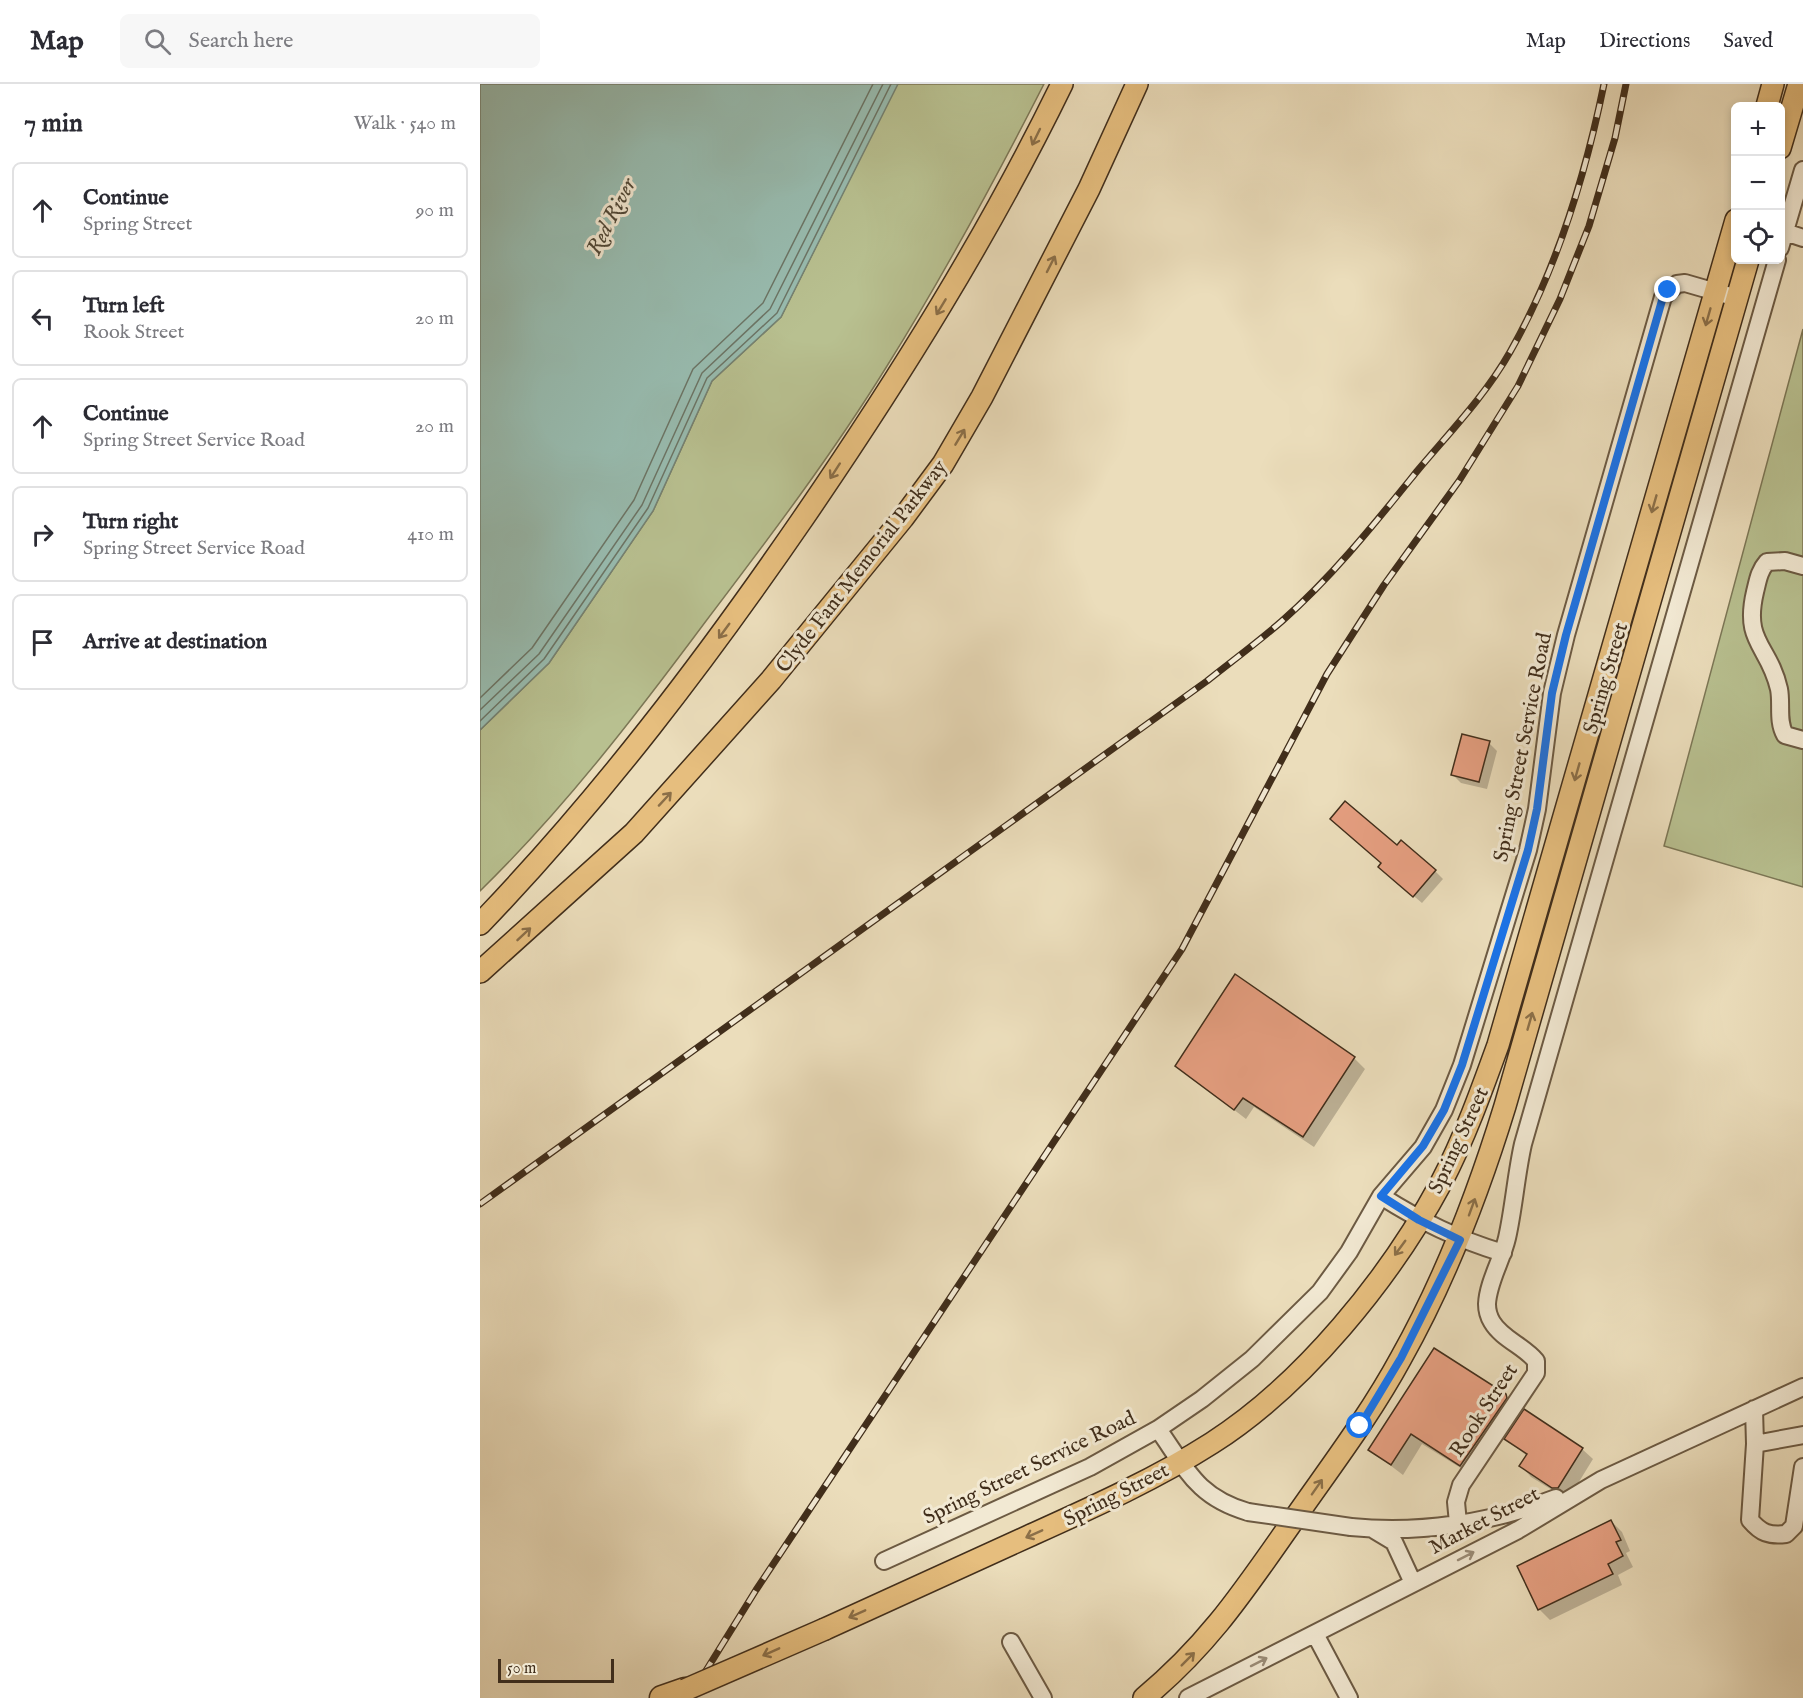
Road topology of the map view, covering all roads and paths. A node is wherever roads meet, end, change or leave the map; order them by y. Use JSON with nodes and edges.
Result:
{"nodes":[{"id":1,"x":1062,"y":84,"type":"edge"},
{"id":2,"x":1137,"y":84,"type":"edge"},
{"id":3,"x":1773,"y":84,"type":"edge"},
{"id":4,"x":1799,"y":84,"type":"edge"},
{"id":5,"x":1768,"y":102,"type":"edge"},
{"id":6,"x":1785,"y":131,"type":"edge"},
{"id":7,"x":1803,"y":170,"type":"edge"},
{"id":8,"x":1785,"y":233,"type":"edge"},
{"id":9,"x":1731,"y":237,"type":"edge"},
{"id":10,"x":1803,"y":238,"type":"edge"},
{"id":11,"x":1785,"y":240,"type":"edge"},
{"id":12,"x":1747,"y":264,"type":"edge"},
{"id":13,"x":1776,"y":264,"type":"edge"},
{"id":14,"x":1715,"y":292,"type":"junction"},
{"id":15,"x":1737,"y":298,"type":"junction"},
{"id":16,"x":1803,"y":567,"type":"edge"},
{"id":17,"x":1803,"y":740,"type":"edge"},
{"id":18,"x":480,"y":924,"type":"edge"},
{"id":19,"x":480,"y":972,"type":"edge"},
{"id":20,"x":1381,"y":1196,"type":"junction"},
{"id":21,"x":1419,"y":1220,"type":"junction"},
{"id":22,"x":1460,"y":1240,"type":"junction"},
{"id":23,"x":1503,"y":1252,"type":"junction"},
{"id":24,"x":1803,"y":1387,"type":"edge"},
{"id":25,"x":1754,"y":1409,"type":"junction"},
{"id":26,"x":1158,"y":1429,"type":"junction"},
{"id":27,"x":1803,"y":1435,"type":"edge"},
{"id":28,"x":1755,"y":1444,"type":"junction"},
{"id":29,"x":1180,"y":1461,"type":"junction"},
{"id":30,"x":1803,"y":1467,"type":"edge"},
{"id":31,"x":1601,"y":1480,"type":"junction"},
{"id":32,"x":1458,"y":1523,"type":"junction"},
{"id":33,"x":1371,"y":1529,"type":"junction"},
{"id":34,"x":884,"y":1562,"type":"dead end"},
{"id":35,"x":1413,"y":1583,"type":"junction"},
{"id":36,"x":1315,"y":1634,"type":"junction"},
{"id":37,"x":1011,"y":1642,"type":"dead end"},
{"id":38,"x":671,"y":1695,"type":"edge"},
{"id":39,"x":1043,"y":1698,"type":"edge"},
{"id":40,"x":1144,"y":1698,"type":"edge"},
{"id":41,"x":1188,"y":1698,"type":"edge"},
{"id":42,"x":1349,"y":1698,"type":"edge"}],
"edges":[{"from":1,"to":18,"type":"main road","one_way":true},
{"from":19,"to":2,"type":"main road","name":"Clyde Fant Memorial Parkway","one_way":true},
{"from":3,"to":5,"type":"main road"},
{"from":4,"to":6,"type":"main road"},
{"from":7,"to":8,"type":"street"},
{"from":9,"to":14,"type":"main road","name":"Spring Street"},
{"from":10,"to":11,"type":"street"},
{"from":12,"to":15,"type":"main road","name":"Spring Street"},
{"from":13,"to":23,"type":"street"},
{"from":14,"to":15,"type":"street","name":"Spring Street Service Road"},
{"from":14,"to":20,"type":"street","name":"Spring Street Service Road"},
{"from":14,"to":21,"type":"main road","name":"Spring Street","one_way":true},
{"from":22,"to":15,"type":"main road","name":"Spring Street","one_way":true},
{"from":16,"to":17,"type":"street"},
{"from":20,"to":21,"type":"street"},
{"from":20,"to":26,"type":"street","name":"Spring Street Service Road"},
{"from":21,"to":22,"type":"street"},
{"from":21,"to":29,"type":"main road","name":"Spring Street","one_way":true},
{"from":22,"to":23,"type":"street"},
{"from":40,"to":22,"type":"main road","name":"Spring Street","one_way":true},
{"from":23,"to":32,"type":"street","name":"Rook Street"},
{"from":24,"to":25,"type":"street","name":"Market Street"},
{"from":25,"to":28,"type":"street"},
{"from":25,"to":31,"type":"street","name":"Market Street"},
{"from":26,"to":29,"type":"street"},
{"from":26,"to":34,"type":"street","name":"Spring Street Service Road"},
{"from":27,"to":28,"type":"street"},
{"from":28,"to":30,"type":"street"},
{"from":29,"to":33,"type":"street","bridge":true},
{"from":29,"to":38,"type":"main road","name":"Spring Street","one_way":true,"bridge":true},
{"from":31,"to":32,"type":"street"},
{"from":35,"to":31,"type":"street","name":"Market Street","one_way":true},
{"from":32,"to":33,"type":"street"},
{"from":33,"to":35,"type":"street"},
{"from":35,"to":36,"type":"street","name":"Market Street"},
{"from":41,"to":36,"type":"street","name":"Market Street","one_way":true},
{"from":36,"to":42,"type":"street"},
{"from":37,"to":39,"type":"street"}]}
